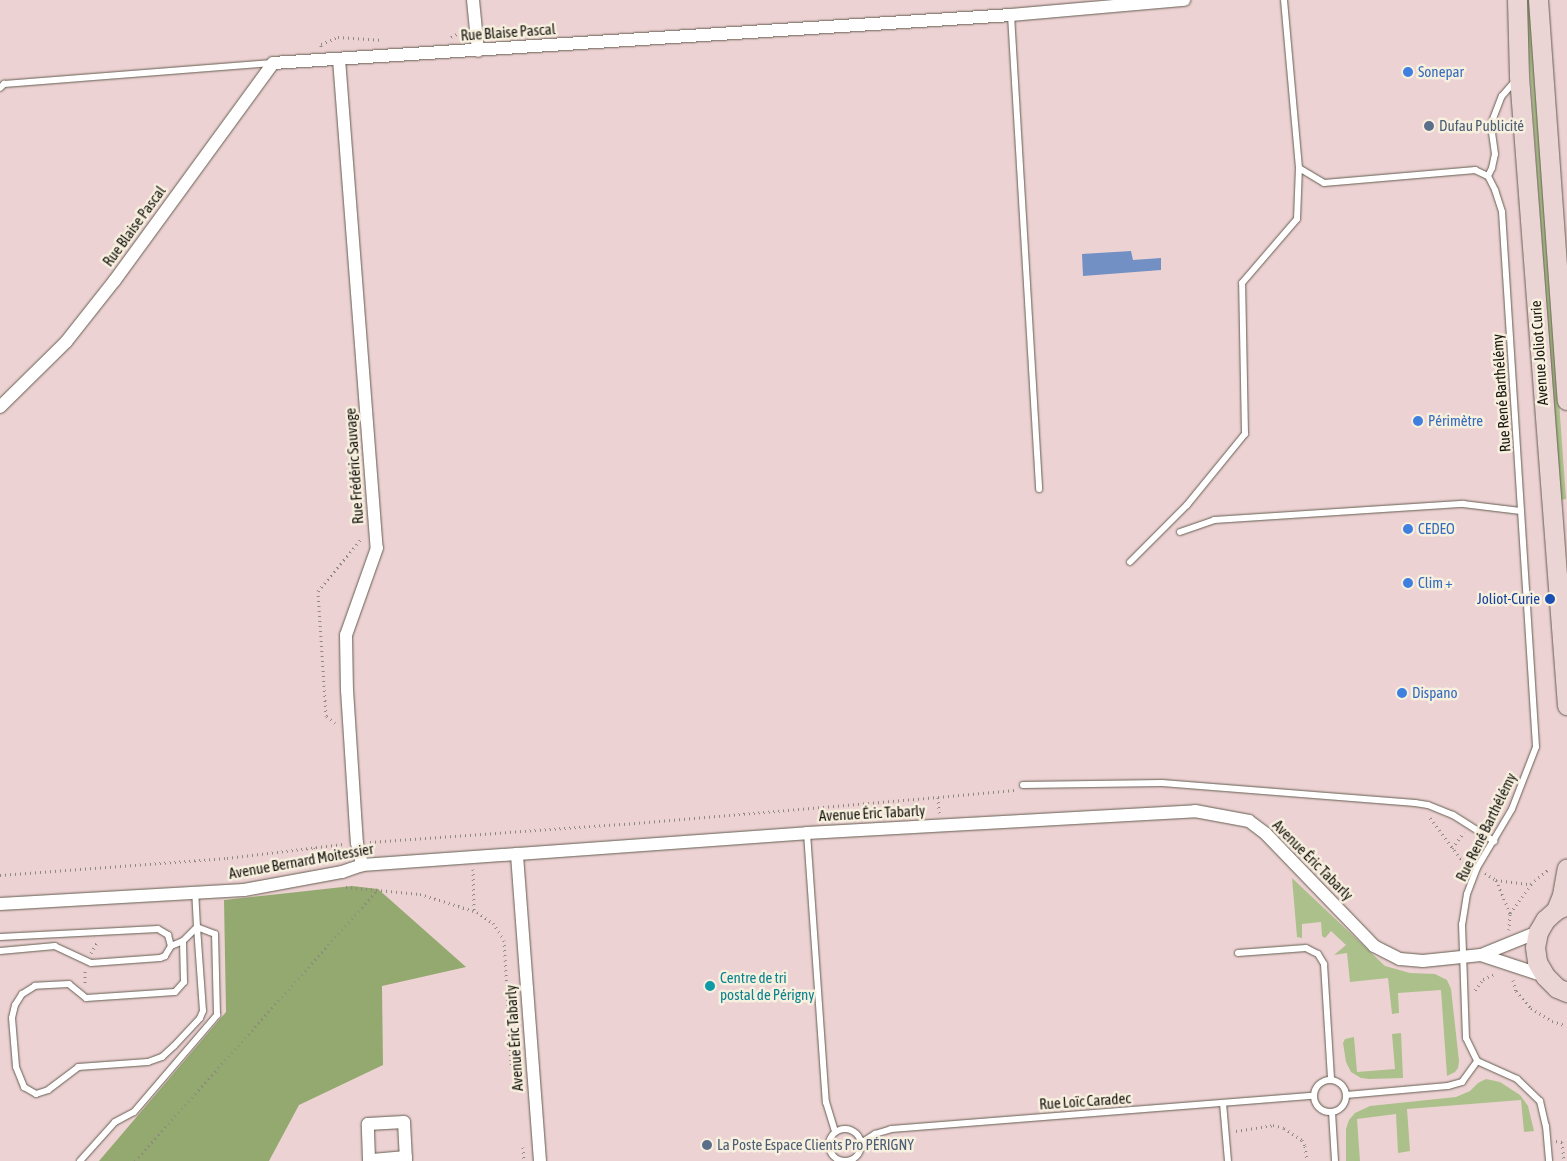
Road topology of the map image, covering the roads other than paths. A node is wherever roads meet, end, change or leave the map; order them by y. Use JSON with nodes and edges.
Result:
{"nodes":[{"id":1,"x":473,"y":0,"type":"edge"},
{"id":2,"x":1184,"y":0,"type":"edge"},
{"id":3,"x":1284,"y":0,"type":"edge"},
{"id":4,"x":1517,"y":0,"type":"edge"},
{"id":5,"x":1538,"y":0,"type":"edge"},
{"id":6,"x":1011,"y":15,"type":"junction"},
{"id":7,"x":478,"y":51,"type":"junction"},
{"id":8,"x":340,"y":60,"type":"junction"},
{"id":9,"x":273,"y":63,"type":"junction"},
{"id":10,"x":1519,"y":76,"type":"junction"},
{"id":11,"x":0,"y":88,"type":"edge"},
{"id":12,"x":1300,"y":168,"type":"junction"},
{"id":13,"x":1488,"y":176,"type":"junction"},
{"id":14,"x":1567,"y":400,"type":"edge"},
{"id":15,"x":0,"y":407,"type":"edge"},
{"id":16,"x":1039,"y":489,"type":"dead end"},
{"id":17,"x":1521,"y":512,"type":"junction"},
{"id":18,"x":1180,"y":532,"type":"dead end"},
{"id":19,"x":1130,"y":562,"type":"dead end"},
{"id":20,"x":1567,"y":705,"type":"edge"},
{"id":21,"x":1023,"y":785,"type":"dead end"},
{"id":22,"x":807,"y":833,"type":"junction"},
{"id":23,"x":1494,"y":841,"type":"junction"},
{"id":24,"x":517,"y":854,"type":"junction"},
{"id":25,"x":362,"y":865,"type":"junction"},
{"id":26,"x":1562,"y":868,"type":"edge"},
{"id":27,"x":195,"y":893,"type":"junction"},
{"id":28,"x":0,"y":904,"type":"edge"},
{"id":29,"x":1561,"y":908,"type":"edge"},
{"id":30,"x":197,"y":928,"type":"junction"},
{"id":31,"x":1538,"y":932,"type":"junction"},
{"id":32,"x":0,"y":937,"type":"edge"},
{"id":33,"x":184,"y":941,"type":"junction"},
{"id":34,"x":171,"y":946,"type":"junction"},
{"id":35,"x":0,"y":951,"type":"edge"},
{"id":36,"x":1238,"y":953,"type":"dead end"},
{"id":37,"x":1481,"y":955,"type":"junction"},
{"id":38,"x":1465,"y":957,"type":"junction"},
{"id":39,"x":1556,"y":985,"type":"edge"},
{"id":40,"x":1566,"y":1016,"type":"edge"},
{"id":41,"x":1477,"y":1061,"type":"junction"},
{"id":42,"x":1332,"y":1080,"type":"junction"},
{"id":43,"x":1346,"y":1095,"type":"junction"},
{"id":44,"x":1313,"y":1096,"type":"junction"},
{"id":45,"x":1223,"y":1103,"type":"junction"},
{"id":46,"x":1332,"y":1112,"type":"junction"},
{"id":47,"x":835,"y":1132,"type":"junction"},
{"id":48,"x":861,"y":1143,"type":"junction"},
{"id":49,"x":836,"y":1160,"type":"edge"},
{"id":50,"x":80,"y":1161,"type":"edge"},
{"id":51,"x":540,"y":1161,"type":"edge"},
{"id":52,"x":1228,"y":1161,"type":"edge"},
{"id":53,"x":1335,"y":1161,"type":"edge"},
{"id":54,"x":1549,"y":1161,"type":"edge"}],
"edges":[{"from":1,"to":7,"type":"street"},
{"from":2,"to":6,"type":"street","name":"Rue Blaise Pascal"},
{"from":3,"to":12,"type":"lane"},
{"from":4,"to":10,"type":"main road","name":"Avenue Joliot Curie"},
{"from":5,"to":14,"type":"main road","name":"Avenue Joliot Curie"},
{"from":6,"to":7,"type":"street","name":"Rue Blaise Pascal"},
{"from":6,"to":16,"type":"lane"},
{"from":7,"to":8,"type":"street","name":"Rue Blaise Pascal"},
{"from":8,"to":9,"type":"street","name":"Rue Blaise Pascal"},
{"from":8,"to":25,"type":"street","name":"Rue Frédéric Sauvage"},
{"from":9,"to":11,"type":"lane"},
{"from":9,"to":15,"type":"street","name":"Rue Blaise Pascal"},
{"from":10,"to":13,"type":"lane"},
{"from":10,"to":20,"type":"main road","name":"Avenue Joliot Curie"},
{"from":12,"to":13,"type":"lane"},
{"from":12,"to":19,"type":"lane"},
{"from":13,"to":17,"type":"lane","name":"Rue René Barthélémy"},
{"from":17,"to":18,"type":"lane"},
{"from":17,"to":23,"type":"lane","name":"Rue René Barthélémy"},
{"from":21,"to":23,"type":"lane"},
{"from":22,"to":24,"type":"street","name":"Avenue Éric Tabarly"},
{"from":22,"to":38,"type":"street","name":"Avenue Éric Tabarly"},
{"from":22,"to":47,"type":"lane"},
{"from":23,"to":38,"type":"lane","name":"Rue René Barthélémy"},
{"from":24,"to":25,"type":"street","name":"Avenue Bernard Moitessier"},
{"from":24,"to":51,"type":"street","name":"Avenue Éric Tabarly"},
{"from":25,"to":27,"type":"street","name":"Avenue Bernard Moitessier"},
{"from":26,"to":29,"type":"main road"},
{"from":27,"to":28,"type":"street","name":"Avenue Bernard Moitessier"},
{"from":27,"to":30,"type":"lane"},
{"from":29,"to":31,"type":"main road"},
{"from":30,"to":33,"type":"lane"},
{"from":30,"to":33,"type":"lane"},
{"from":30,"to":50,"type":"lane"},
{"from":31,"to":37,"type":"street","name":"Avenue Éric Tabarly"},
{"from":31,"to":39,"type":"main road"},
{"from":32,"to":34,"type":"lane"},
{"from":33,"to":34,"type":"lane"},
{"from":34,"to":35,"type":"lane"},
{"from":36,"to":42,"type":"lane"},
{"from":37,"to":38,"type":"street","name":"Avenue Éric Tabarly"},
{"from":37,"to":39,"type":"street","name":"Avenue Éric Tabarly"},
{"from":38,"to":41,"type":"lane","name":"Rue René Barthélémy"},
{"from":39,"to":40,"type":"main road"},
{"from":41,"to":43,"type":"lane"},
{"from":41,"to":54,"type":"lane"},
{"from":42,"to":43,"type":"lane"},
{"from":42,"to":44,"type":"lane"},
{"from":43,"to":46,"type":"lane"},
{"from":44,"to":45,"type":"lane","name":"Rue Loïc Caradec"},
{"from":44,"to":46,"type":"lane"},
{"from":45,"to":48,"type":"lane","name":"Rue Loïc Caradec"},
{"from":45,"to":52,"type":"lane"},
{"from":46,"to":53,"type":"lane"},
{"from":47,"to":48,"type":"lane"},
{"from":47,"to":49,"type":"lane"},
{"from":48,"to":49,"type":"lane"}]}
